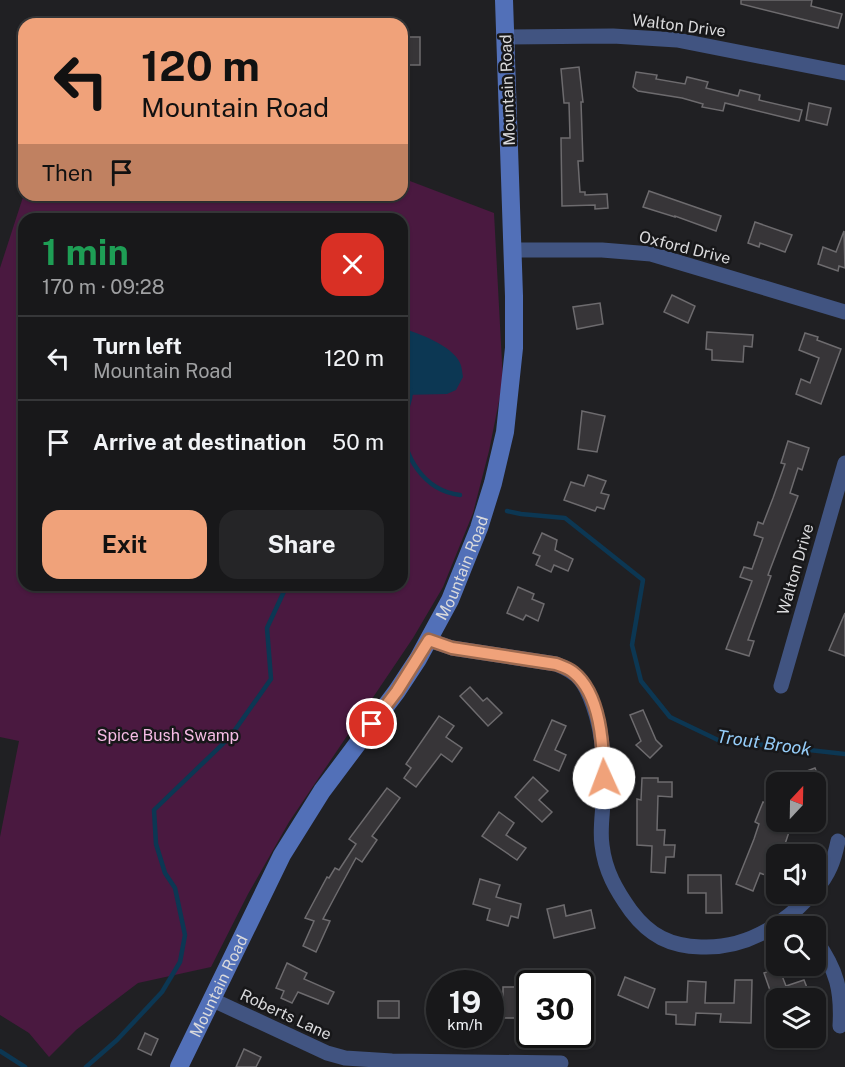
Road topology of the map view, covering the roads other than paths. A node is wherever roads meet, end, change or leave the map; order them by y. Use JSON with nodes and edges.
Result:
{"nodes":[{"id":1,"x":504,"y":0,"type":"edge"},
{"id":2,"x":506,"y":38,"type":"junction"},
{"id":3,"x":845,"y":73,"type":"edge"},
{"id":4,"x":512,"y":250,"type":"junction"},
{"id":5,"x":845,"y":312,"type":"edge"},
{"id":6,"x":845,"y":463,"type":"edge"},
{"id":7,"x":429,"y":640,"type":"junction"},
{"id":8,"x":781,"y":686,"type":"dead end"},
{"id":9,"x":838,"y":841,"type":"dead end"},
{"id":10,"x":826,"y":876,"type":"edge"},
{"id":11,"x":802,"y":904,"type":"edge"},
{"id":12,"x":792,"y":915,"type":"joint"},
{"id":13,"x":826,"y":957,"type":"edge"},
{"id":14,"x":213,"y":1000,"type":"junction"},
{"id":15,"x":840,"y":1026,"type":"dead end"},
{"id":16,"x":561,"y":1063,"type":"dead end"},
{"id":17,"x":180,"y":1067,"type":"edge"}],
"edges":[{"from":1,"to":2,"type":"main road","name":"Mountain Road"},
{"from":2,"to":3,"type":"street","name":"Walton Drive"},
{"from":2,"to":4,"type":"main road","name":"Mountain Road"},
{"from":4,"to":5,"type":"street","name":"Oxford Drive"},
{"from":4,"to":7,"type":"main road","name":"Mountain Road"},
{"from":6,"to":8,"type":"street","name":"Walton Drive"},
{"from":7,"to":12,"type":"street"},
{"from":7,"to":14,"type":"main road","name":"Mountain Road"},
{"from":9,"to":10,"type":"street"},
{"from":11,"to":12,"type":"street"},
{"from":13,"to":15,"type":"street"},
{"from":14,"to":16,"type":"street","name":"Roberts Lane"},
{"from":14,"to":17,"type":"main road","name":"Mountain Road"}]}
